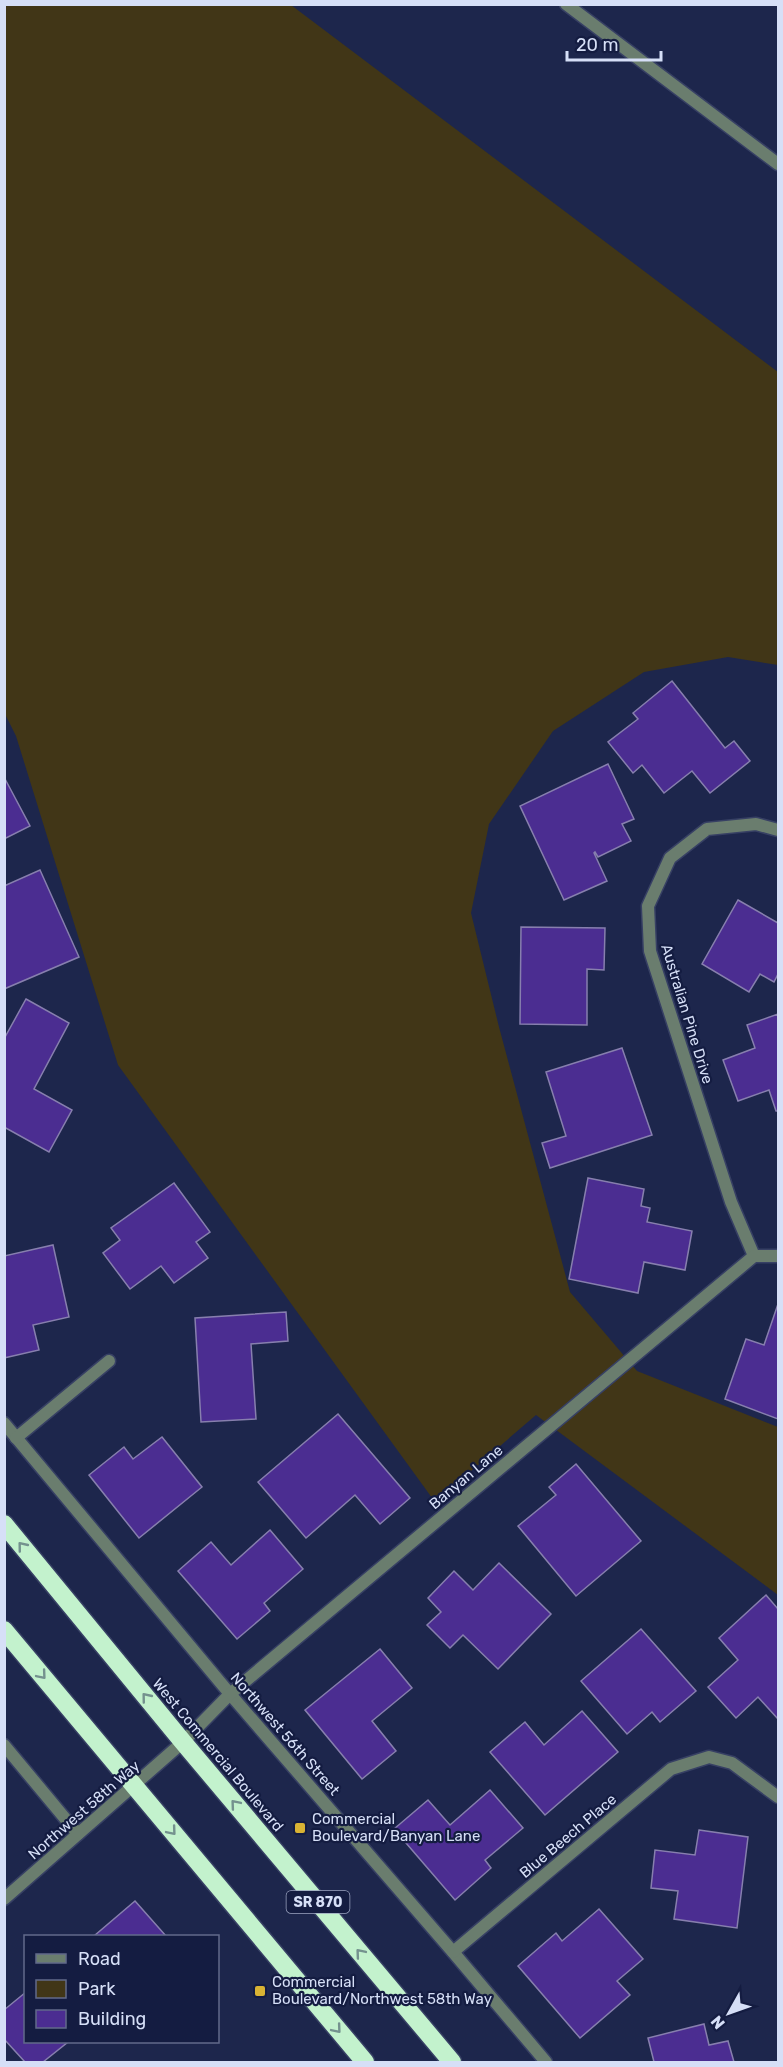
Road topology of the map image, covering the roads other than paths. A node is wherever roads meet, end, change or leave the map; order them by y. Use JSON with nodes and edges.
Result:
{"nodes":[{"id":1,"x":566,"y":4,"type":"edge"},
{"id":2,"x":778,"y":164,"type":"edge"},
{"id":3,"x":778,"y":830,"type":"edge"},
{"id":4,"x":754,"y":1256,"type":"junction"},
{"id":5,"x":778,"y":1256,"type":"edge"},
{"id":6,"x":109,"y":1361,"type":"dead end"},
{"id":7,"x":4,"y":1423,"type":"edge"},
{"id":8,"x":16,"y":1438,"type":"junction"},
{"id":9,"x":4,"y":1524,"type":"edge"},
{"id":10,"x":4,"y":1630,"type":"edge"},
{"id":11,"x":230,"y":1694,"type":"junction"},
{"id":12,"x":183,"y":1742,"type":"junction"},
{"id":13,"x":4,"y":1745,"type":"edge"},
{"id":14,"x":135,"y":1786,"type":"junction"},
{"id":15,"x":778,"y":1797,"type":"edge"},
{"id":16,"x":78,"y":1834,"type":"junction"},
{"id":17,"x":4,"y":1899,"type":"edge"},
{"id":18,"x":453,"y":1952,"type":"junction"},
{"id":19,"x":365,"y":2062,"type":"edge"},
{"id":20,"x":452,"y":2062,"type":"edge"},
{"id":21,"x":546,"y":2062,"type":"edge"}],
"edges":[{"from":1,"to":2,"type":"street"},
{"from":3,"to":4,"type":"street","name":"Australian Pine Drive"},
{"from":4,"to":5,"type":"street"},
{"from":4,"to":11,"type":"street","name":"Banyan Lane"},
{"from":6,"to":8,"type":"street"},
{"from":7,"to":8,"type":"street","name":"Northwest 56th Street"},
{"from":8,"to":11,"type":"street","name":"Northwest 56th Street"},
{"from":12,"to":9,"type":"highway","name":"West Commercial Boulevard","number":"SR 870","one_way":true},
{"from":10,"to":14,"type":"highway","one_way":true},
{"from":11,"to":12,"type":"street","name":"Banyan Lane"},
{"from":11,"to":18,"type":"street","name":"Northwest 56th Street"},
{"from":12,"to":14,"type":"street","name":"Northwest 58th Way"},
{"from":20,"to":12,"type":"highway","name":"West Commercial Boulevard","number":"SR 870","one_way":true},
{"from":13,"to":16,"type":"street"},
{"from":14,"to":16,"type":"street","name":"Northwest 58th Way"},
{"from":14,"to":19,"type":"highway","one_way":true},
{"from":15,"to":18,"type":"street","name":"Blue Beech Place"},
{"from":16,"to":17,"type":"street","name":"Northwest 58th Way"},
{"from":18,"to":21,"type":"street","name":"Northwest 56th Street"}]}
